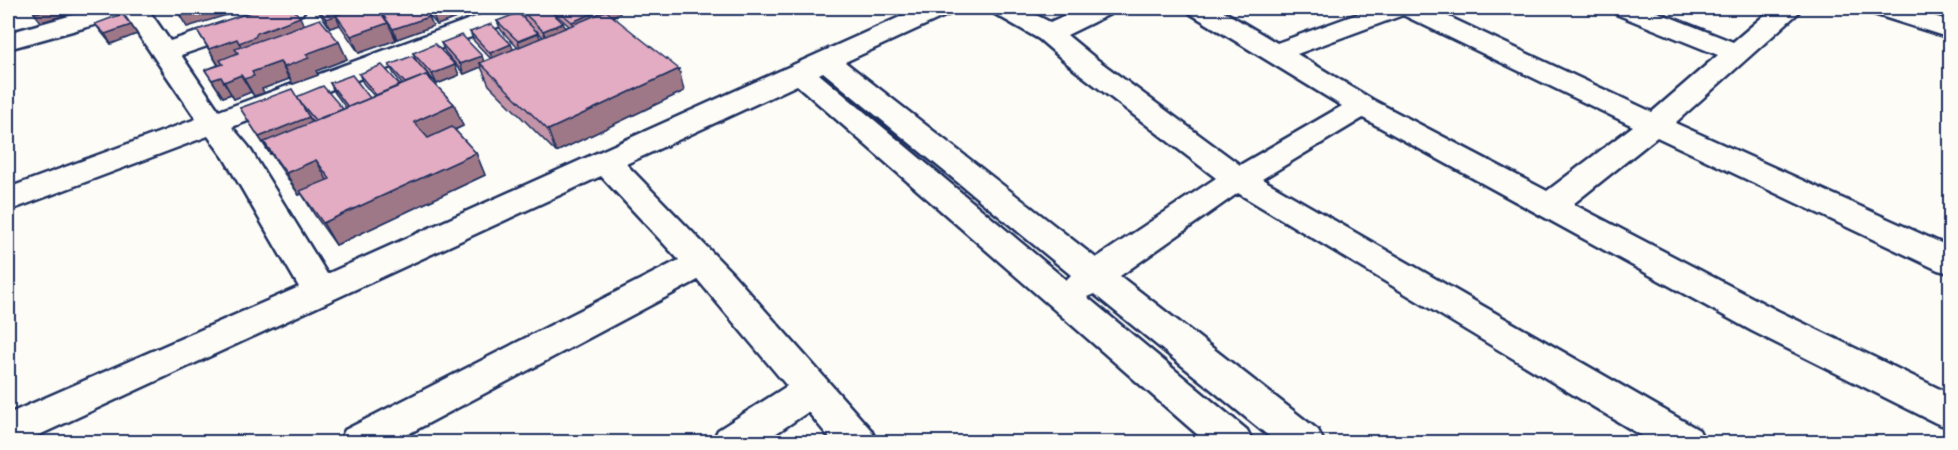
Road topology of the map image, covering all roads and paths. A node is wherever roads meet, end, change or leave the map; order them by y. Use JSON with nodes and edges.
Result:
{"nodes":[{"id":1,"x":125,"y":8,"type":"edge"},
{"id":2,"x":134,"y":8,"type":"edge"},
{"id":3,"x":293,"y":8,"type":"edge"},
{"id":4,"x":523,"y":8,"type":"edge"},
{"id":5,"x":940,"y":8,"type":"edge"},
{"id":6,"x":1004,"y":8,"type":"edge"},
{"id":7,"x":1101,"y":8,"type":"edge"},
{"id":8,"x":1200,"y":8,"type":"edge"},
{"id":9,"x":1397,"y":8,"type":"edge"},
{"id":10,"x":1410,"y":8,"type":"edge"},
{"id":11,"x":1625,"y":8,"type":"edge"},
{"id":12,"x":1788,"y":8,"type":"edge"},
{"id":13,"x":1883,"y":8,"type":"edge"},
{"id":14,"x":1950,"y":30,"type":"edge"},
{"id":15,"x":1049,"y":33,"type":"junction"},
{"id":16,"x":8,"y":41,"type":"edge"},
{"id":17,"x":164,"y":52,"type":"junction"},
{"id":18,"x":1275,"y":53,"type":"junction"},
{"id":19,"x":1736,"y":53,"type":"junction"},
{"id":20,"x":812,"y":66,"type":"junction"},
{"id":21,"x":1363,"y":106,"type":"junction"},
{"id":22,"x":213,"y":123,"type":"junction"},
{"id":23,"x":1655,"y":125,"type":"junction"},
{"id":24,"x":605,"y":161,"type":"junction"},
{"id":25,"x":1238,"y":179,"type":"junction"},
{"id":26,"x":8,"y":200,"type":"edge"},
{"id":27,"x":1549,"y":206,"type":"junction"},
{"id":28,"x":1950,"y":261,"type":"edge"},
{"id":29,"x":702,"y":263,"type":"junction"},
{"id":30,"x":1097,"y":274,"type":"junction"},
{"id":31,"x":320,"y":292,"type":"junction"},
{"id":32,"x":1063,"y":298,"type":"junction"},
{"id":33,"x":812,"y":390,"type":"junction"},
{"id":34,"x":1950,"y":412,"type":"edge"},
{"id":35,"x":8,"y":432,"type":"edge"},
{"id":36,"x":359,"y":442,"type":"edge"},
{"id":37,"x":732,"y":442,"type":"edge"},
{"id":38,"x":857,"y":442,"type":"edge"},
{"id":39,"x":1233,"y":442,"type":"edge"},
{"id":40,"x":1304,"y":442,"type":"edge"},
{"id":41,"x":1685,"y":442,"type":"edge"}],
"edges":[{"from":1,"to":16,"type":"street"},
{"from":2,"to":17,"type":"street"},
{"from":3,"to":17,"type":"street"},
{"from":4,"to":22,"type":"street"},
{"from":5,"to":20,"type":"street"},
{"from":6,"to":15,"type":"street"},
{"from":7,"to":15,"type":"street"},
{"from":8,"to":18,"type":"street"},
{"from":9,"to":18,"type":"street"},
{"from":10,"to":23,"type":"street"},
{"from":11,"to":19,"type":"street"},
{"from":12,"to":19,"type":"street"},
{"from":13,"to":14,"type":"street"},
{"from":15,"to":25,"type":"street"},
{"from":17,"to":22,"type":"street"},
{"from":18,"to":21,"type":"street"},
{"from":19,"to":23,"type":"street"},
{"from":20,"to":24,"type":"street"},
{"from":20,"to":30,"type":"street"},
{"from":20,"to":32,"type":"street"},
{"from":21,"to":25,"type":"street"},
{"from":21,"to":27,"type":"street"},
{"from":22,"to":26,"type":"street"},
{"from":22,"to":31,"type":"street"},
{"from":23,"to":27,"type":"street"},
{"from":23,"to":28,"type":"street"},
{"from":24,"to":29,"type":"street"},
{"from":24,"to":31,"type":"street"},
{"from":25,"to":30,"type":"street"},
{"from":25,"to":41,"type":"street"},
{"from":27,"to":34,"type":"street"},
{"from":29,"to":33,"type":"street"},
{"from":29,"to":36,"type":"street"},
{"from":30,"to":32,"type":"street"},
{"from":30,"to":40,"type":"street"},
{"from":31,"to":35,"type":"street"},
{"from":32,"to":39,"type":"street"},
{"from":33,"to":37,"type":"street"},
{"from":33,"to":38,"type":"street"}]}
